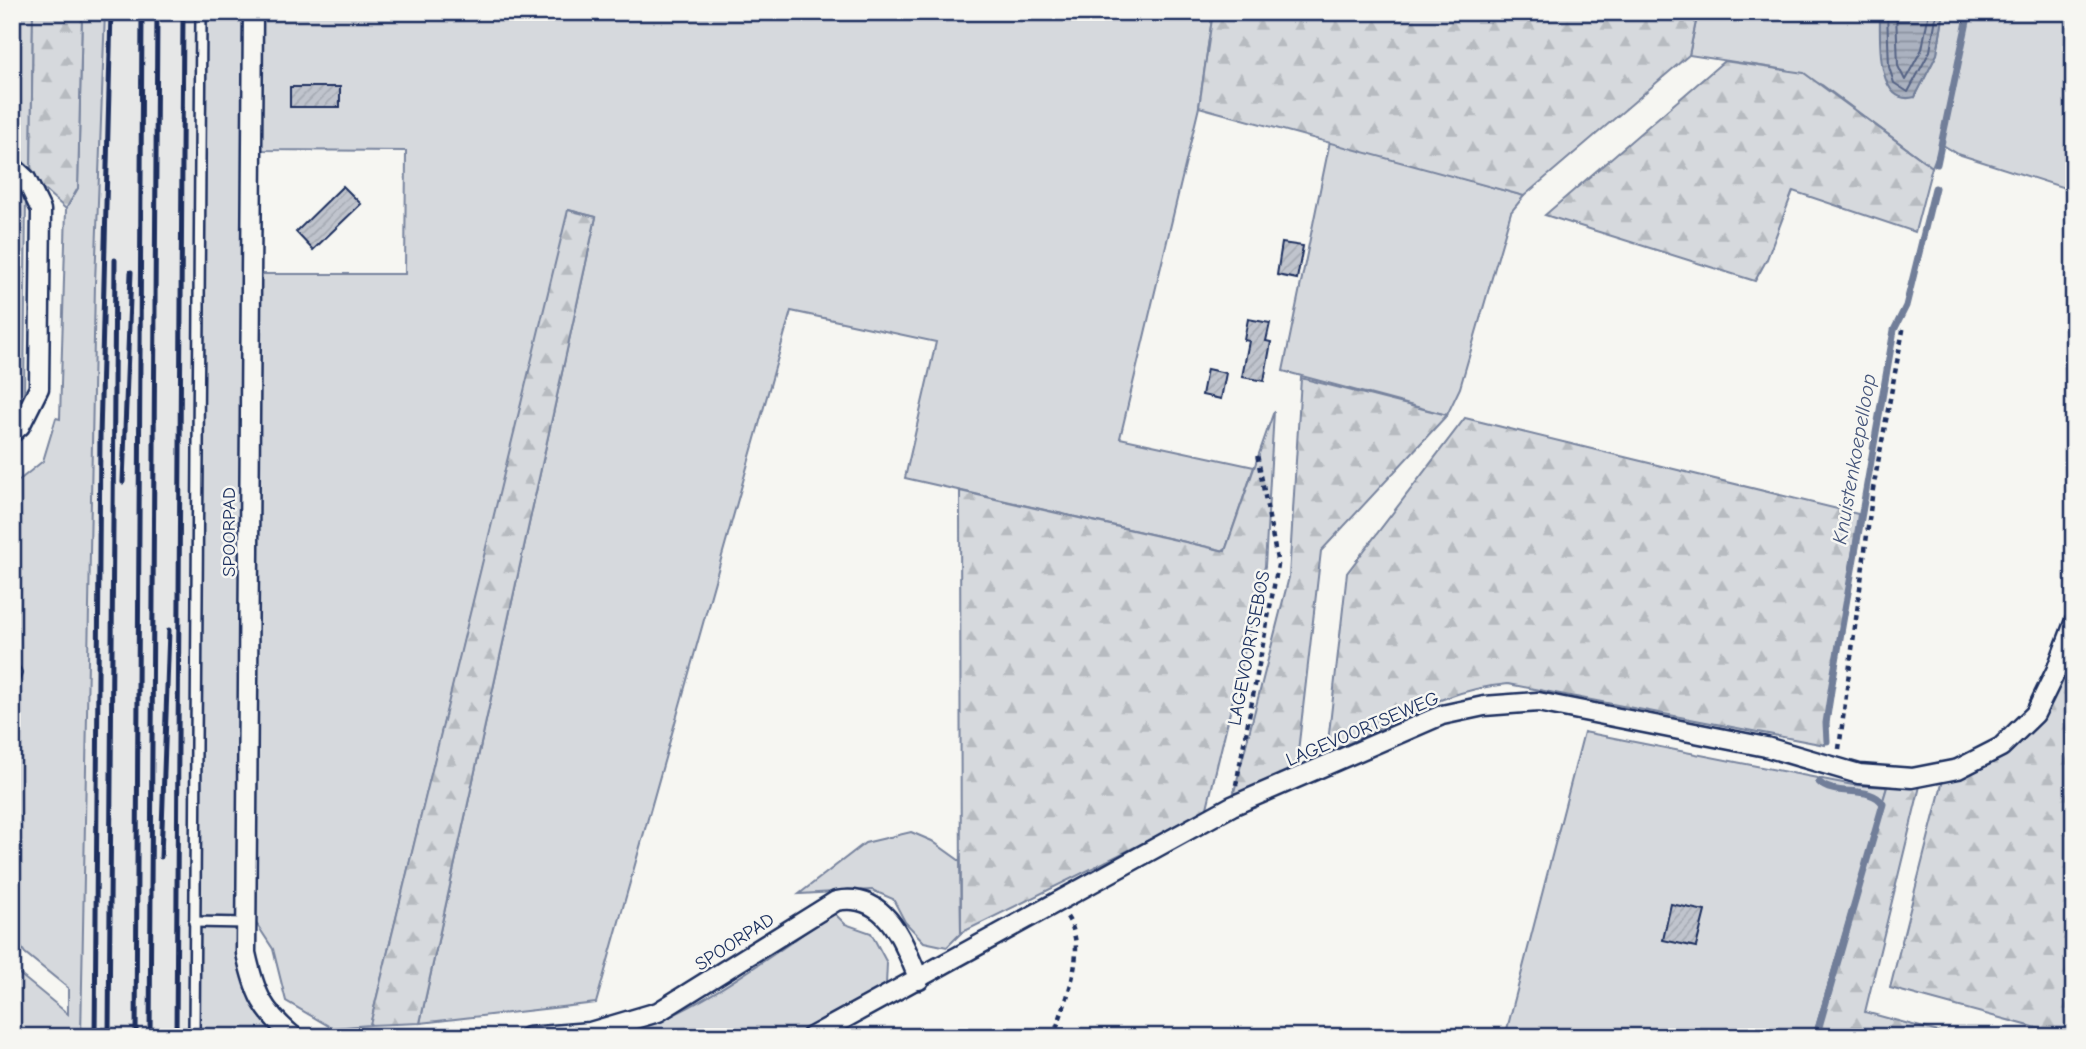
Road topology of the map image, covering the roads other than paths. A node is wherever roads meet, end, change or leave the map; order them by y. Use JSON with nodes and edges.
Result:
{"nodes":[{"id":1,"x":201,"y":12,"type":"edge"},
{"id":2,"x":253,"y":12,"type":"edge"},
{"id":3,"x":12,"y":166,"type":"edge"},
{"id":4,"x":12,"y":433,"type":"edge"},
{"id":5,"x":2074,"y":623,"type":"edge"},
{"id":6,"x":12,"y":667,"type":"edge"},
{"id":7,"x":12,"y":683,"type":"edge"},
{"id":8,"x":194,"y":922,"type":"junction"},
{"id":9,"x":246,"y":923,"type":"junction"},
{"id":10,"x":919,"y":980,"type":"junction"},
{"id":11,"x":194,"y":1037,"type":"edge"},
{"id":12,"x":294,"y":1037,"type":"edge"},
{"id":13,"x":528,"y":1037,"type":"edge"},
{"id":14,"x":811,"y":1037,"type":"edge"}],
"edges":[{"from":1,"to":8,"type":"lane"},
{"from":2,"to":9,"type":"street","name":"SPOORPAD"},
{"from":3,"to":4,"type":"street"},
{"from":5,"to":10,"type":"street","name":"LAGEVOORTSEWEG"},
{"from":6,"to":7,"type":"lane"},
{"from":8,"to":9,"type":"lane"},
{"from":8,"to":11,"type":"lane"},
{"from":9,"to":12,"type":"street","name":"SPOORPAD"},
{"from":10,"to":13,"type":"street","name":"SPOORPAD"},
{"from":10,"to":14,"type":"street","name":"LAGEVOORTSEWEG"}]}
